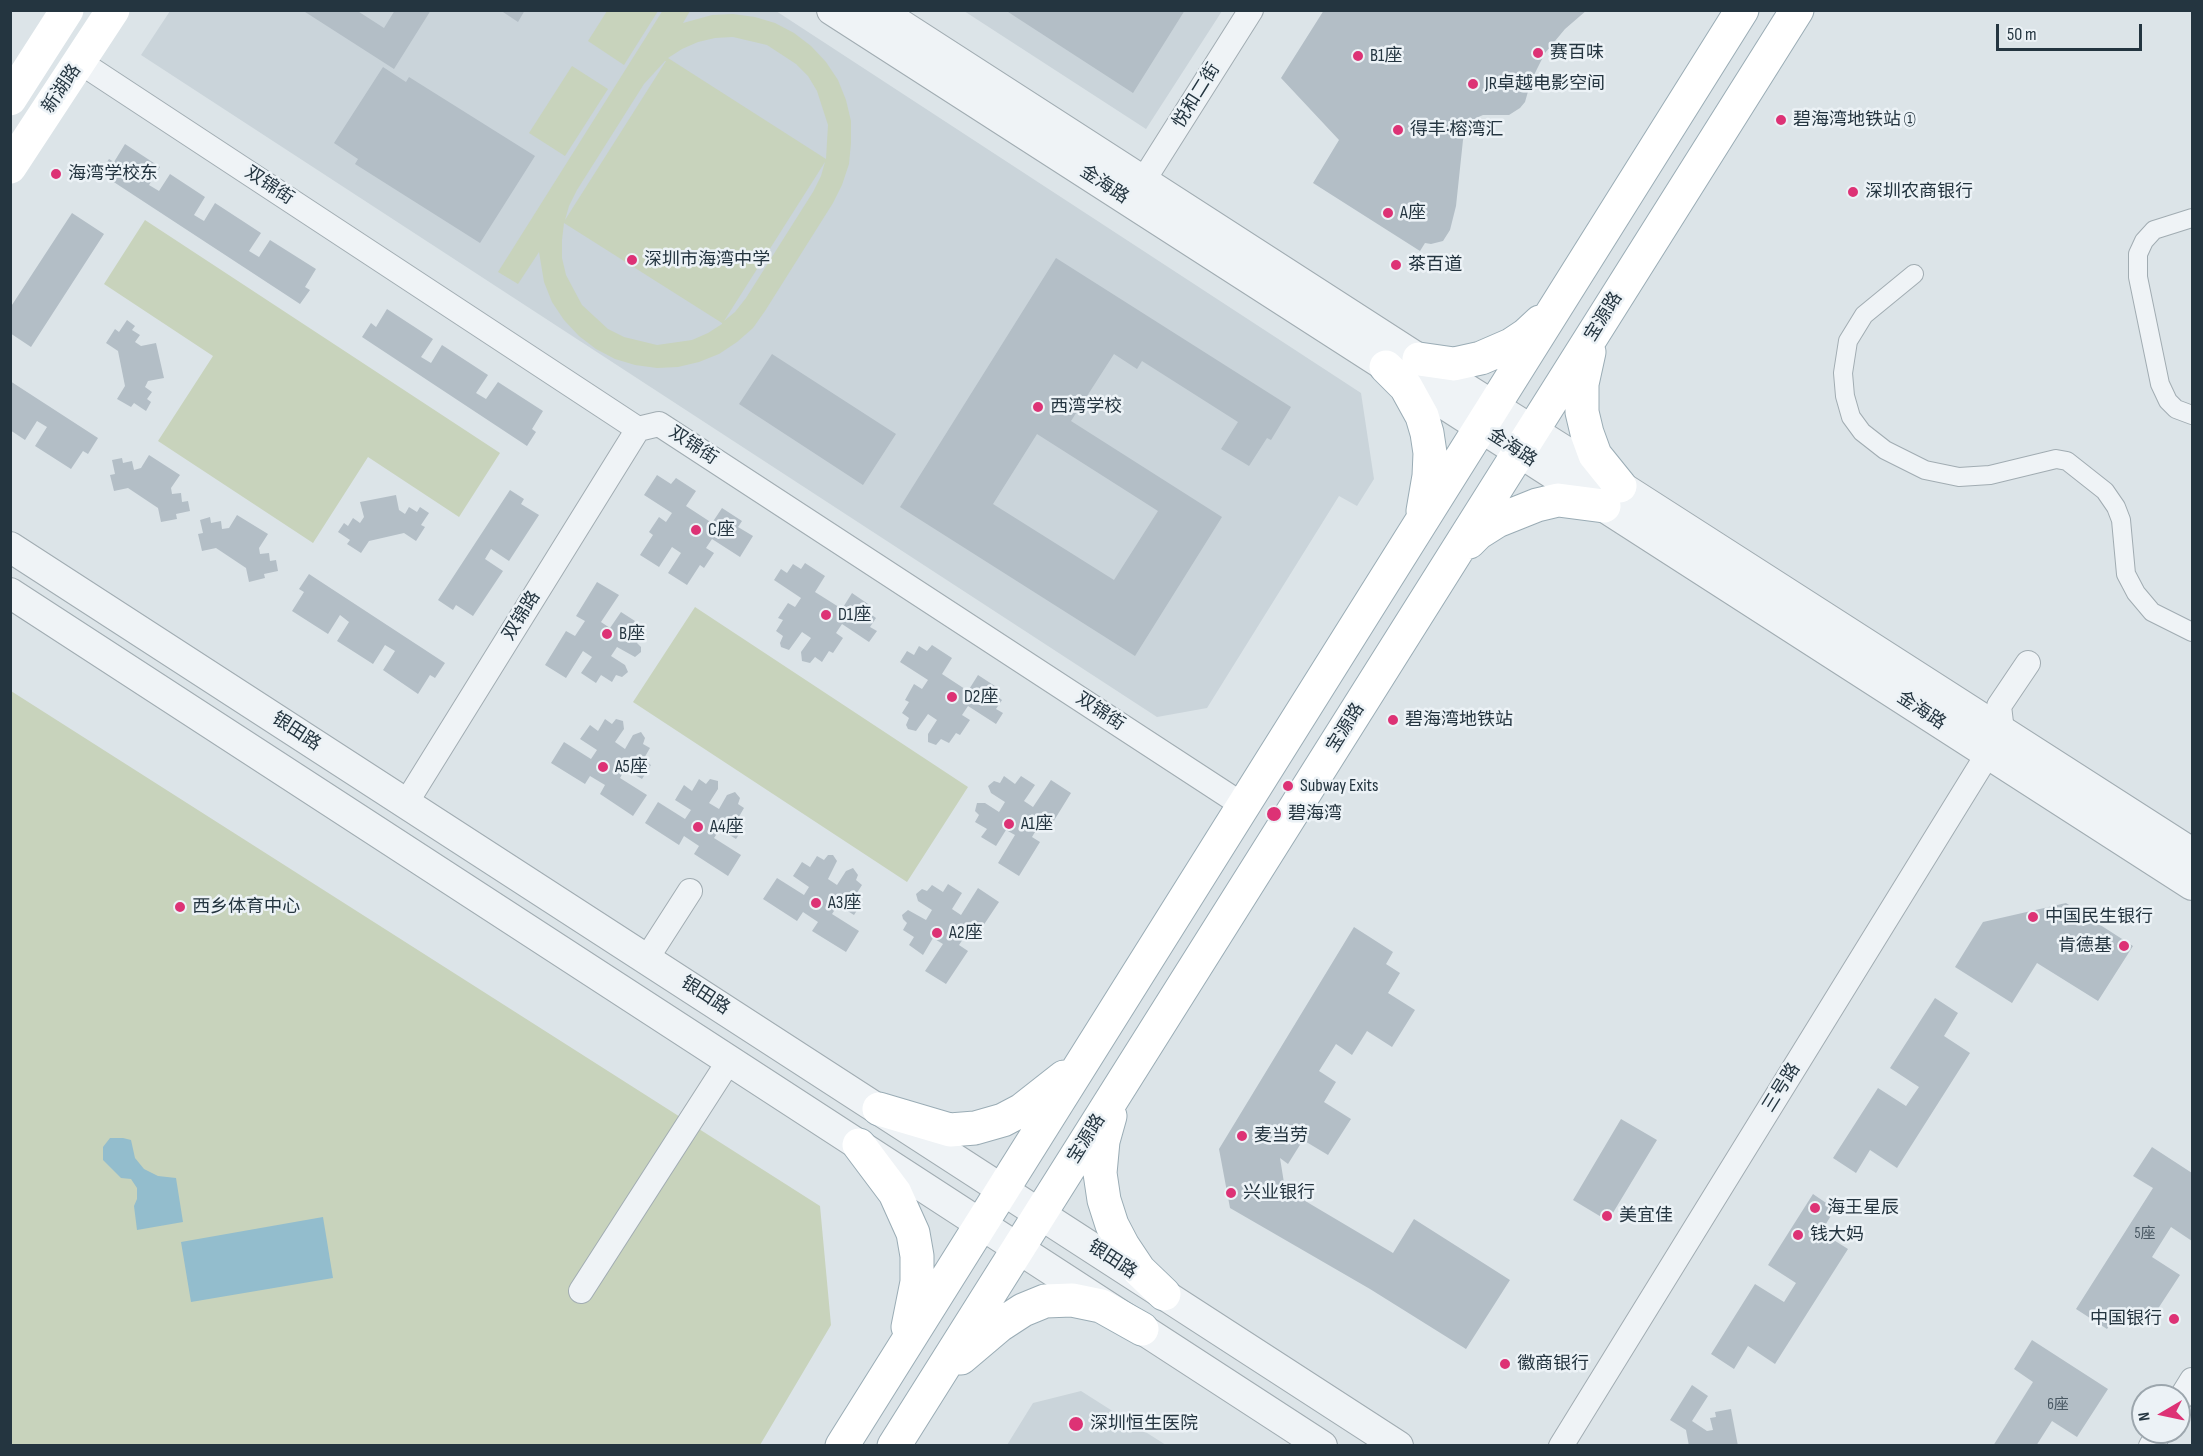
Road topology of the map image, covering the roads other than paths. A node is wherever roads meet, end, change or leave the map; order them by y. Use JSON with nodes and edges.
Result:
{"nodes":[{"id":1,"x":67,"y":10,"type":"edge"},
{"id":2,"x":113,"y":10,"type":"edge"},
{"id":3,"x":832,"y":10,"type":"edge"},
{"id":4,"x":878,"y":10,"type":"edge"},
{"id":5,"x":1251,"y":10,"type":"edge"},
{"id":6,"x":1742,"y":10,"type":"edge"},
{"id":7,"x":1797,"y":10,"type":"edge"},
{"id":8,"x":80,"y":62,"type":"junction"},
{"id":9,"x":10,"y":99,"type":"edge"},
{"id":10,"x":10,"y":167,"type":"edge"},
{"id":11,"x":1143,"y":181,"type":"junction"},
{"id":12,"x":2193,"y":218,"type":"edge"},
{"id":13,"x":1914,"y":274,"type":"dead end"},
{"id":14,"x":1559,"y":305,"type":"junction"},
{"id":15,"x":1608,"y":312,"type":"junction"},
{"id":16,"x":1419,"y":359,"type":"junction"},
{"id":17,"x":1386,"y":367,"type":"junction"},
{"id":18,"x":2193,"y":415,"type":"edge"},
{"id":19,"x":1487,"y":417,"type":"junction"},
{"id":20,"x":638,"y":429,"type":"junction"},
{"id":21,"x":1525,"y":441,"type":"junction"},
{"id":22,"x":1612,"y":496,"type":"junction"},
{"id":23,"x":1419,"y":527,"type":"junction"},
{"id":24,"x":10,"y":547,"type":"edge"},
{"id":25,"x":1451,"y":561,"type":"junction"},
{"id":26,"x":10,"y":593,"type":"edge"},
{"id":27,"x":2193,"y":632,"type":"edge"},
{"id":28,"x":2028,"y":663,"type":"dead end"},
{"id":29,"x":1995,"y":743,"type":"junction"},
{"id":30,"x":406,"y":803,"type":"junction"},
{"id":31,"x":1244,"y":806,"type":"junction"},
{"id":32,"x":2186,"y":859,"type":"edge"},
{"id":33,"x":690,"y":891,"type":"dead end"},
{"id":34,"x":647,"y":958,"type":"junction"},
{"id":35,"x":1087,"y":1055,"type":"junction"},
{"id":36,"x":729,"y":1061,"type":"junction"},
{"id":37,"x":1119,"y":1089,"type":"junction"},
{"id":38,"x":879,"y":1109,"type":"junction"},
{"id":39,"x":859,"y":1145,"type":"junction"},
{"id":40,"x":1003,"y":1189,"type":"junction"},
{"id":41,"x":1040,"y":1214,"type":"junction"},
{"id":42,"x":981,"y":1224,"type":"junction"},
{"id":43,"x":1018,"y":1248,"type":"junction"},
{"id":44,"x":581,"y":1291,"type":"dead end"},
{"id":45,"x":1164,"y":1294,"type":"junction"},
{"id":46,"x":1142,"y":1329,"type":"junction"},
{"id":47,"x":904,"y":1347,"type":"junction"},
{"id":48,"x":923,"y":1398,"type":"junction"},
{"id":49,"x":842,"y":1446,"type":"edge"},
{"id":50,"x":894,"y":1446,"type":"edge"},
{"id":51,"x":1322,"y":1446,"type":"edge"},
{"id":52,"x":1398,"y":1446,"type":"edge"},
{"id":53,"x":1561,"y":1446,"type":"edge"}],
"edges":[{"from":1,"to":9,"type":"main road","name":"新湖路"},
{"from":2,"to":8,"type":"main road","name":"新湖路"},
{"from":3,"to":17,"type":"street","name":"金海路"},
{"from":4,"to":11,"type":"street","name":"金海路"},
{"from":5,"to":11,"type":"street","name":"悦和二街"},
{"from":6,"to":14,"type":"main road"},
{"from":7,"to":15,"type":"main road","name":"宝源路"},
{"from":8,"to":10,"type":"main road","name":"新湖路"},
{"from":8,"to":20,"type":"street","name":"双锦街"},
{"from":11,"to":16,"type":"street","name":"金海路"},
{"from":12,"to":18,"type":"street"},
{"from":13,"to":27,"type":"street"},
{"from":14,"to":16,"type":"main road"},
{"from":14,"to":19,"type":"main road"},
{"from":15,"to":21,"type":"main road","name":"宝源路"},
{"from":15,"to":22,"type":"main road"},
{"from":16,"to":19,"type":"street","name":"金海路"},
{"from":17,"to":19,"type":"street","name":"金海路"},
{"from":17,"to":23,"type":"main road"},
{"from":19,"to":21,"type":"street","name":"金海路"},
{"from":19,"to":23,"type":"main road"},
{"from":20,"to":30,"type":"street","name":"双锦路"},
{"from":20,"to":31,"type":"street","name":"双锦街"},
{"from":21,"to":22,"type":"street","name":"金海路"},
{"from":21,"to":25,"type":"main road","name":"宝源路"},
{"from":22,"to":25,"type":"main road"},
{"from":22,"to":29,"type":"street","name":"金海路"},
{"from":23,"to":31,"type":"main road"},
{"from":24,"to":30,"type":"street","name":"银田路"},
{"from":25,"to":37,"type":"main road","name":"宝源路"},
{"from":26,"to":36,"type":"street"},
{"from":28,"to":29,"type":"street"},
{"from":29,"to":32,"type":"street","name":"金海路"},
{"from":29,"to":53,"type":"street","name":"三号路"},
{"from":30,"to":34,"type":"street","name":"银田路"},
{"from":31,"to":35,"type":"main road"},
{"from":33,"to":34,"type":"street"},
{"from":34,"to":38,"type":"street","name":"银田路"},
{"from":35,"to":38,"type":"main road"},
{"from":35,"to":40,"type":"main road"},
{"from":36,"to":39,"type":"street"},
{"from":36,"to":44,"type":"street"},
{"from":37,"to":41,"type":"main road","name":"宝源路"},
{"from":37,"to":45,"type":"main road"},
{"from":38,"to":40,"type":"street","name":"银田路"},
{"from":39,"to":42,"type":"street"},
{"from":39,"to":47,"type":"main road"},
{"from":40,"to":41,"type":"street","name":"银田路"},
{"from":40,"to":42,"type":"main road"},
{"from":41,"to":43,"type":"main road","name":"宝源路"},
{"from":41,"to":45,"type":"street","name":"银田路"},
{"from":42,"to":43,"type":"street"},
{"from":42,"to":47,"type":"main road"},
{"from":43,"to":46,"type":"street"},
{"from":43,"to":48,"type":"main road","name":"宝源路"},
{"from":45,"to":52,"type":"street","name":"银田路"},
{"from":46,"to":48,"type":"main road"},
{"from":46,"to":51,"type":"street"},
{"from":47,"to":49,"type":"main road"},
{"from":48,"to":50,"type":"main road","name":"宝源路"}]}
